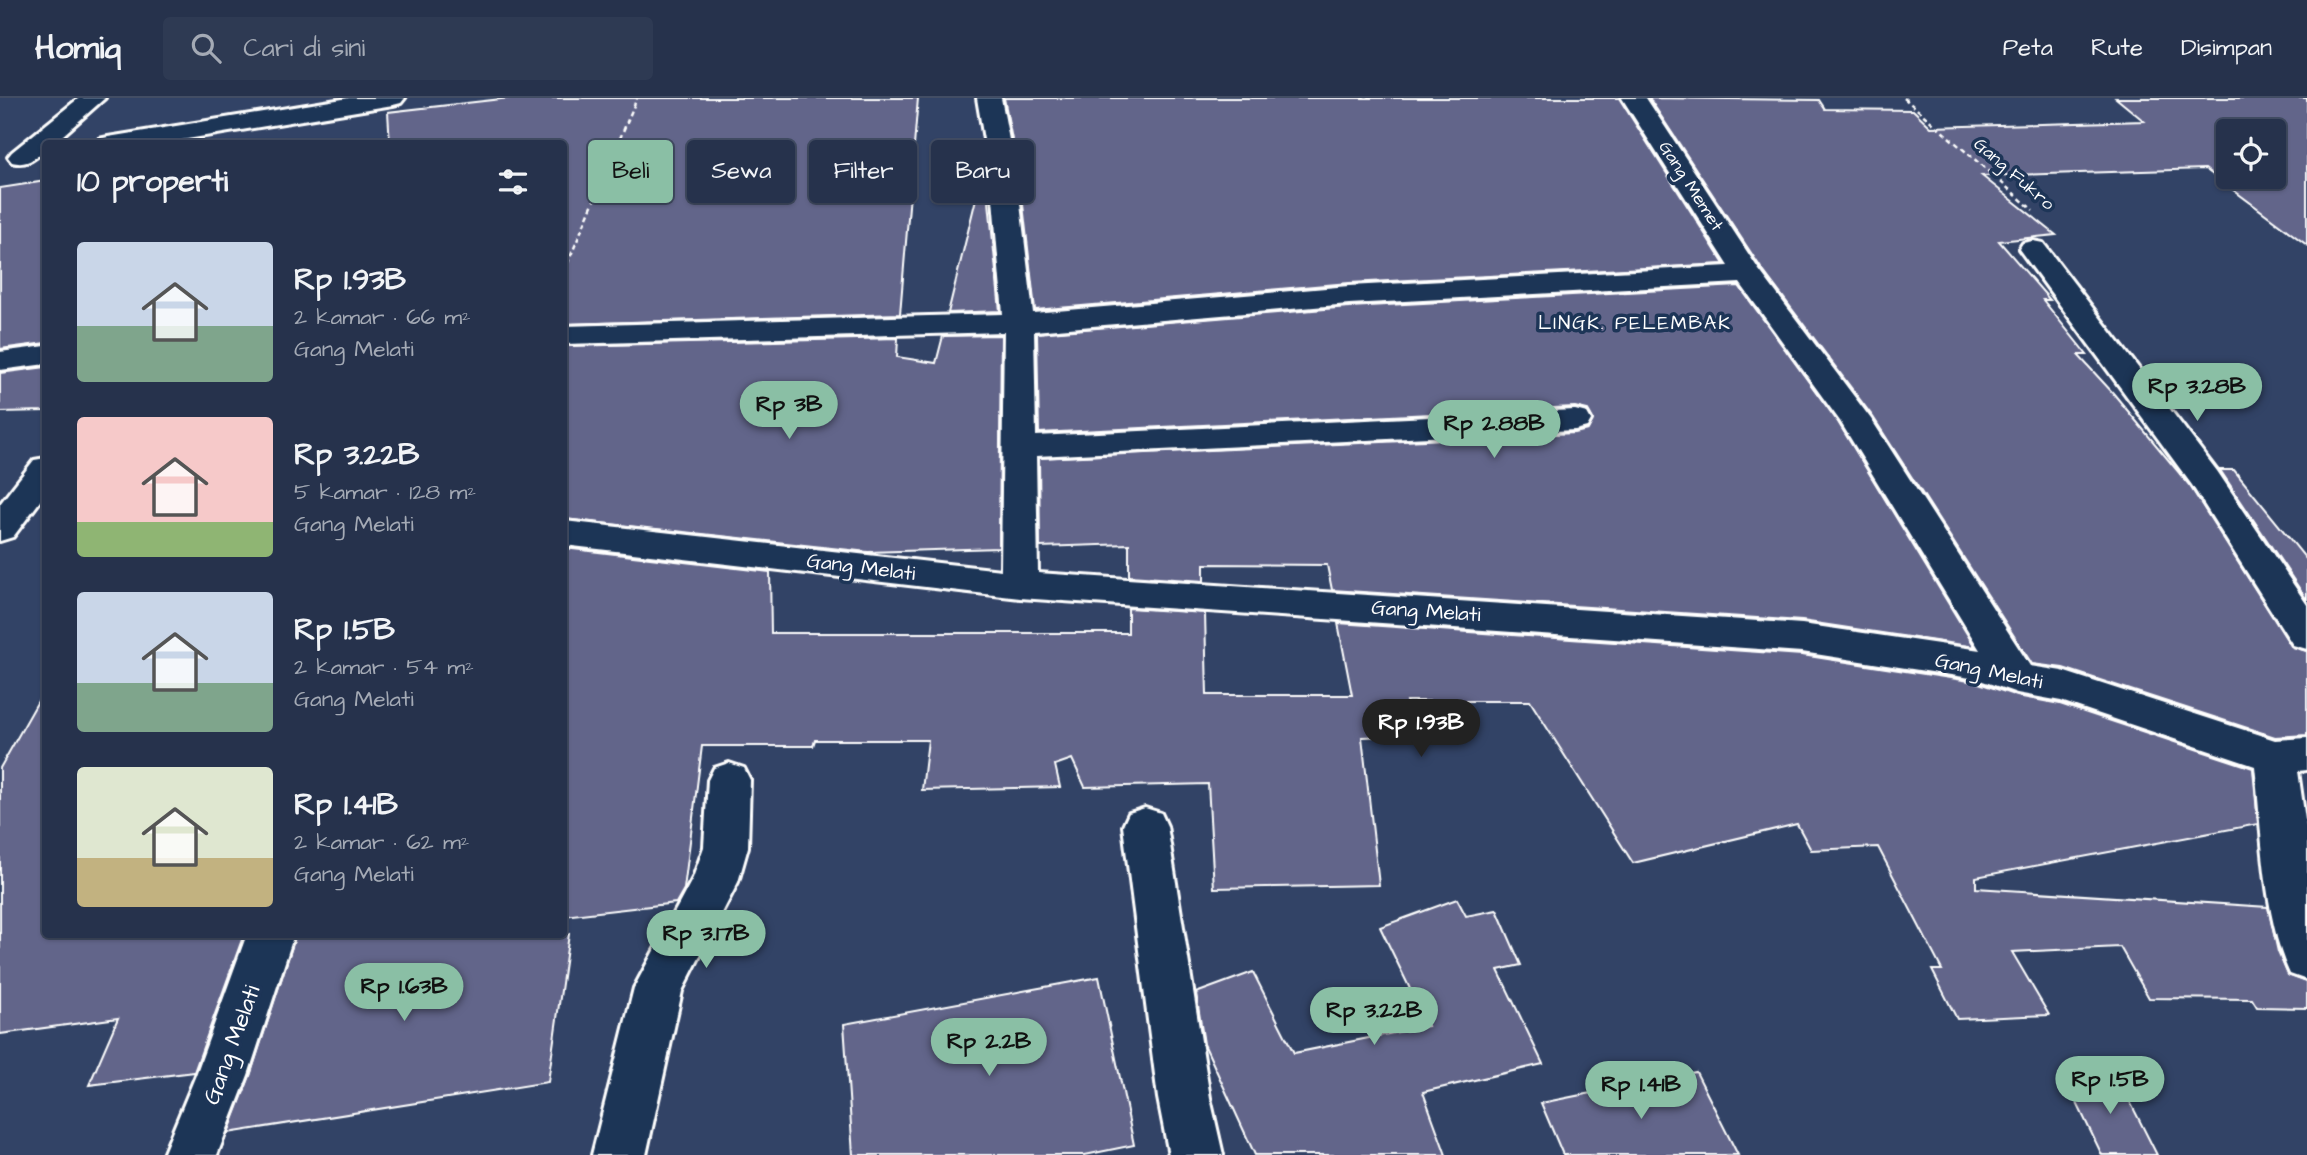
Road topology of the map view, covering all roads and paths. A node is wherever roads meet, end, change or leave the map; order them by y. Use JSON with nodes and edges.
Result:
{"nodes":[{"id":1,"x":93,"y":98,"type":"edge"},
{"id":2,"x":387,"y":98,"type":"edge"},
{"id":3,"x":393,"y":98,"type":"edge"},
{"id":4,"x":637,"y":98,"type":"edge"},
{"id":5,"x":989,"y":98,"type":"edge"},
{"id":6,"x":1634,"y":98,"type":"edge"},
{"id":7,"x":1904,"y":98,"type":"edge"},
{"id":8,"x":42,"y":140,"type":"edge"},
{"id":9,"x":42,"y":140,"type":"edge"},
{"id":10,"x":132,"y":140,"type":"edge"},
{"id":11,"x":22,"y":157,"type":"edge"},
{"id":12,"x":2043,"y":218,"type":"dead end"},
{"id":13,"x":2033,"y":249,"type":"dead end"},
{"id":14,"x":567,"y":265,"type":"edge"},
{"id":15,"x":1748,"y":274,"type":"junction"},
{"id":16,"x":1018,"y":323,"type":"junction"},
{"id":17,"x":567,"y":335,"type":"edge"},
{"id":18,"x":42,"y":355,"type":"edge"},
{"id":19,"x":0,"y":360,"type":"edge"},
{"id":20,"x":1575,"y":420,"type":"dead end"},
{"id":21,"x":1020,"y":447,"type":"junction"},
{"id":22,"x":42,"y":473,"type":"edge"},
{"id":23,"x":0,"y":529,"type":"edge"},
{"id":24,"x":567,"y":533,"type":"edge"},
{"id":25,"x":1020,"y":585,"type":"junction"},
{"id":26,"x":2307,"y":635,"type":"edge"},
{"id":27,"x":2017,"y":678,"type":"junction"},
{"id":28,"x":2291,"y":755,"type":"edge"},
{"id":29,"x":729,"y":780,"type":"dead end"},
{"id":30,"x":1145,"y":827,"type":"dead end"},
{"id":31,"x":270,"y":938,"type":"edge"},
{"id":32,"x":2307,"y":959,"type":"edge"},
{"id":33,"x":190,"y":1155,"type":"edge"},
{"id":34,"x":619,"y":1155,"type":"edge"},
{"id":35,"x":1196,"y":1155,"type":"edge"}],
"edges":[{"from":1,"to":8,"type":"street"},
{"from":2,"to":3,"type":"street"},
{"from":2,"to":10,"type":"street"},
{"from":4,"to":14,"type":"path"},
{"from":5,"to":16,"type":"street"},
{"from":6,"to":15,"type":"street","name":"Gang Memet"},
{"from":7,"to":12,"type":"path","name":"Gang Fukro"},
{"from":9,"to":11,"type":"street"},
{"from":13,"to":26,"type":"street"},
{"from":15,"to":16,"type":"street"},
{"from":15,"to":27,"type":"street","name":"Gang Memet"},
{"from":16,"to":17,"type":"street"},
{"from":16,"to":21,"type":"street"},
{"from":18,"to":19,"type":"street"},
{"from":20,"to":21,"type":"street"},
{"from":21,"to":25,"type":"street"},
{"from":22,"to":23,"type":"street"},
{"from":24,"to":25,"type":"street","name":"Gang Melati"},
{"from":25,"to":27,"type":"street","name":"Gang Melati"},
{"from":27,"to":28,"type":"street","name":"Gang Melati"},
{"from":28,"to":32,"type":"street"},
{"from":29,"to":34,"type":"street"},
{"from":30,"to":35,"type":"street"},
{"from":31,"to":33,"type":"street","name":"Gang Melati"}]}
